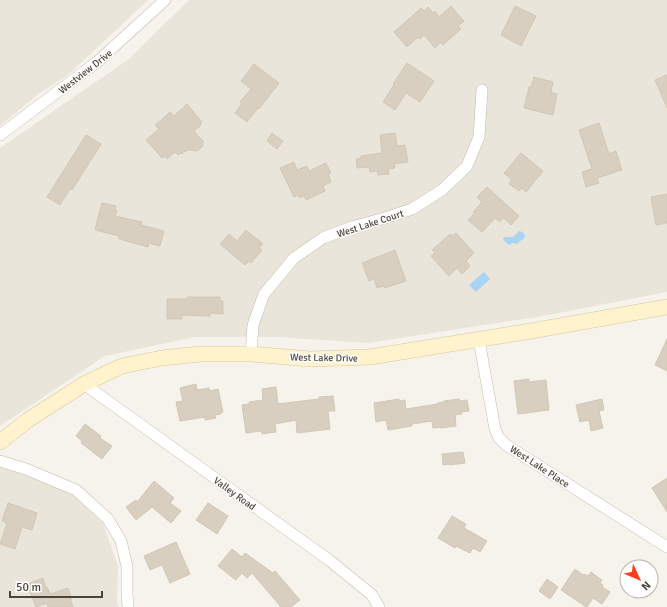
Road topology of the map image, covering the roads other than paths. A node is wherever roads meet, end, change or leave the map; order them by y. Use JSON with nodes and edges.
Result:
{"nodes":[{"id":1,"x":164,"y":0,"type":"edge"},
{"id":2,"x":482,"y":90,"type":"dead end"},
{"id":3,"x":0,"y":135,"type":"edge"},
{"id":4,"x":667,"y":307,"type":"edge"},
{"id":5,"x":479,"y":340,"type":"junction"},
{"id":6,"x":251,"y":354,"type":"junction"},
{"id":7,"x":84,"y":384,"type":"junction"},
{"id":8,"x":0,"y":442,"type":"edge"},
{"id":9,"x":0,"y":461,"type":"edge"},
{"id":10,"x":667,"y":547,"type":"edge"},
{"id":11,"x":128,"y":607,"type":"edge"},
{"id":12,"x":379,"y":607,"type":"edge"}],
"edges":[{"from":1,"to":3,"type":"street","name":"Westview Drive"},
{"from":2,"to":6,"type":"street","name":"West Lake Court"},
{"from":4,"to":5,"type":"main road","name":"West Lake Drive"},
{"from":5,"to":6,"type":"main road","name":"West Lake Drive"},
{"from":5,"to":10,"type":"street","name":"West Lake Place"},
{"from":6,"to":7,"type":"main road","name":"West Lake Drive"},
{"from":7,"to":8,"type":"main road","name":"West Lake Drive"},
{"from":7,"to":12,"type":"street","name":"Valley Road"},
{"from":9,"to":11,"type":"street"}]}
